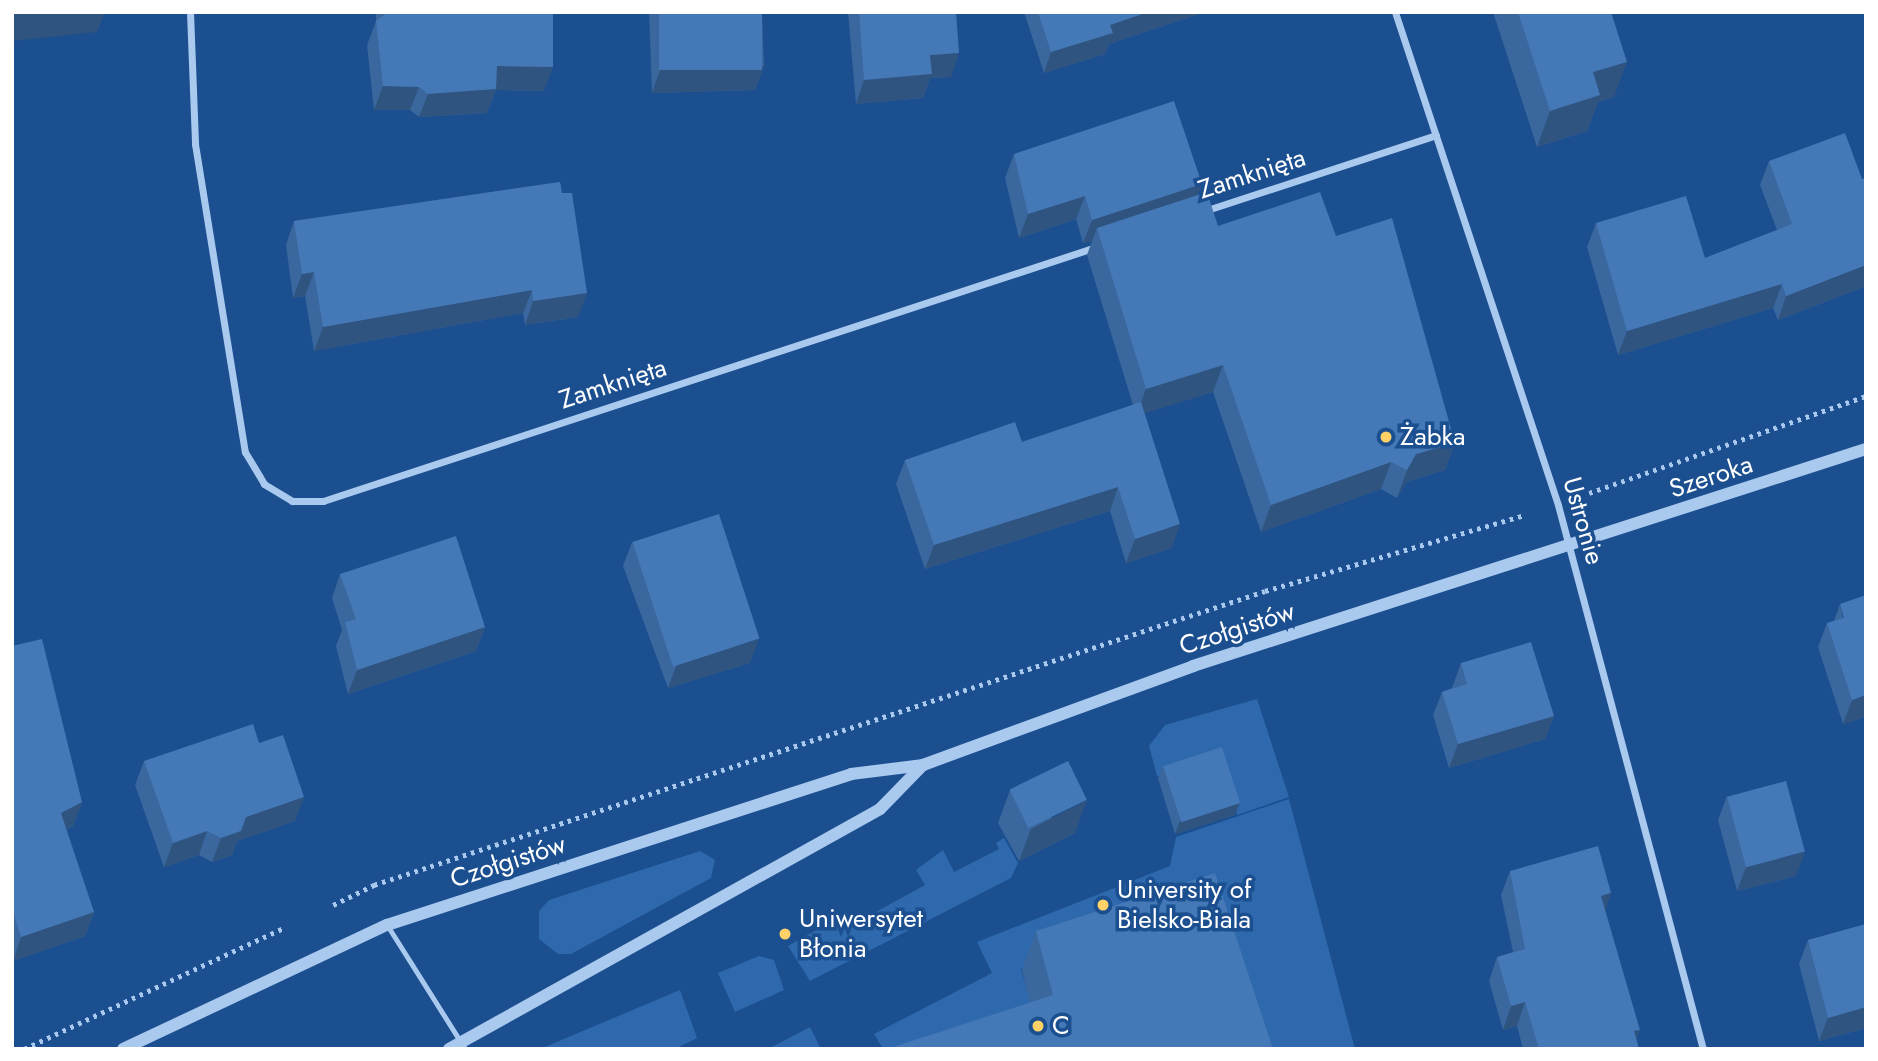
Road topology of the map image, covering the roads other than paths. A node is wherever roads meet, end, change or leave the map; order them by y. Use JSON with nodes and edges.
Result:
{"nodes":[{"id":1,"x":190,"y":12,"type":"edge"},
{"id":2,"x":1395,"y":12,"type":"edge"},
{"id":3,"x":1436,"y":135,"type":"junction"},
{"id":4,"x":1198,"y":214,"type":"edge"},
{"id":5,"x":1105,"y":244,"type":"edge"},
{"id":6,"x":1866,"y":449,"type":"edge"},
{"id":7,"x":1570,"y":548,"type":"junction"},
{"id":8,"x":923,"y":765,"type":"junction"},
{"id":9,"x":387,"y":925,"type":"junction"},
{"id":10,"x":463,"y":1045,"type":"edge"},
{"id":11,"x":123,"y":1049,"type":"edge"},
{"id":12,"x":449,"y":1049,"type":"edge"},
{"id":13,"x":1703,"y":1049,"type":"edge"}],
"edges":[{"from":1,"to":5,"type":"street","name":"Zamknięta"},
{"from":2,"to":3,"type":"street","name":"Ustronie"},
{"from":3,"to":4,"type":"street","name":"Zamknięta"},
{"from":3,"to":7,"type":"street","name":"Ustronie"},
{"from":6,"to":7,"type":"street","name":"Szeroka"},
{"from":7,"to":8,"type":"street","name":"Czołgistów"},
{"from":7,"to":13,"type":"street","name":"Ustronie"},
{"from":8,"to":9,"type":"street","name":"Czołgistów"},
{"from":8,"to":10,"type":"street","name":"Czołgistów"},
{"from":9,"to":10,"type":"lane"},
{"from":9,"to":11,"type":"street","name":"Czołgistów"},
{"from":10,"to":12,"type":"street","name":"Czołgistów"}]}
